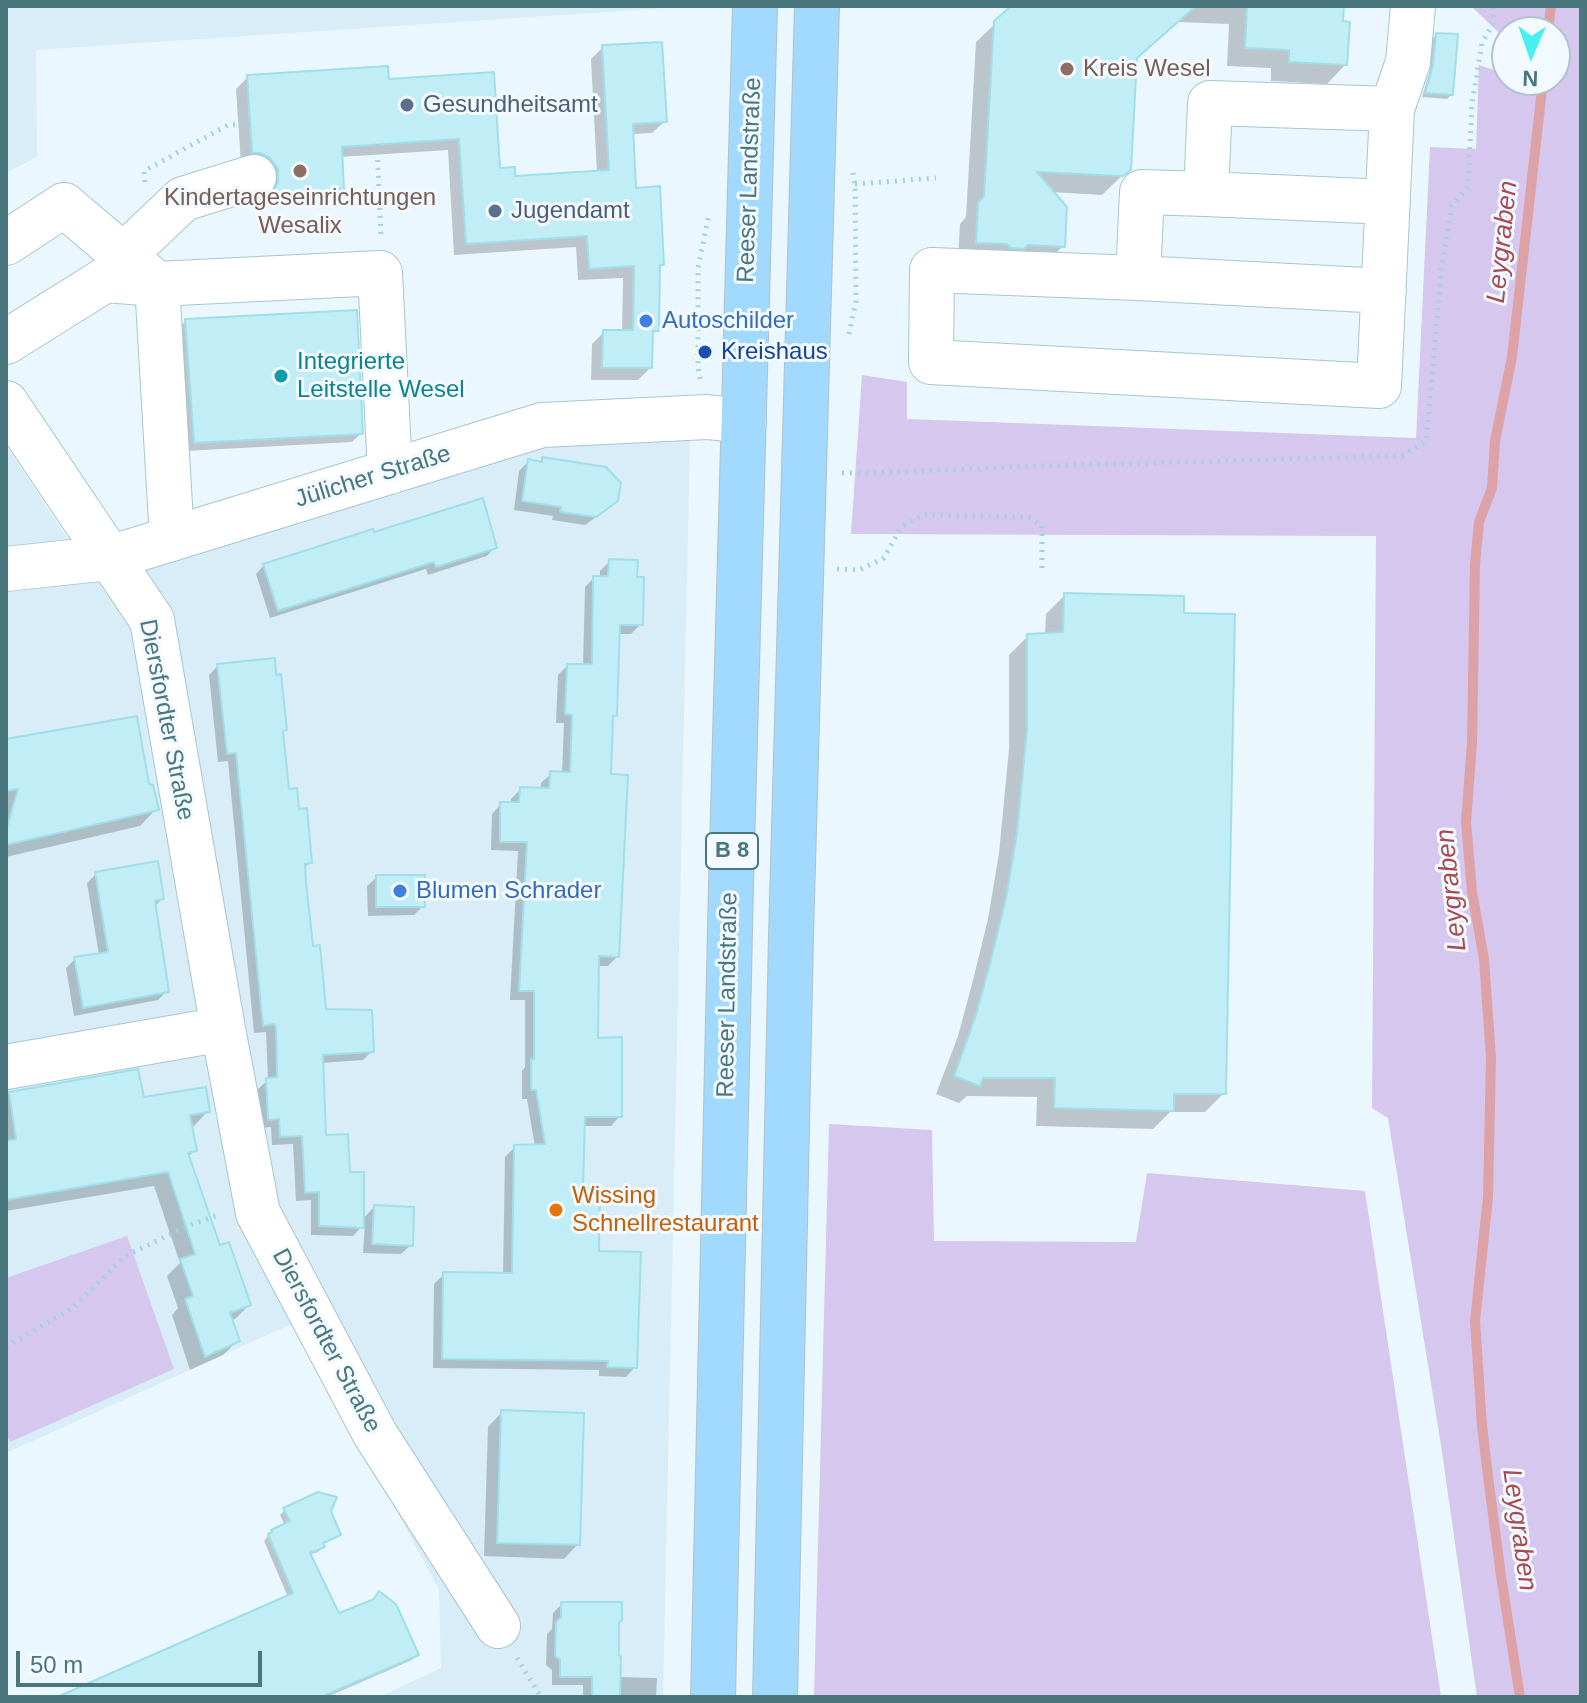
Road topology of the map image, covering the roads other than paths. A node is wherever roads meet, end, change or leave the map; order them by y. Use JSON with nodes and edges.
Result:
{"nodes":[{"id":1,"x":755,"y":6,"type":"edge"},
{"id":2,"x":817,"y":6,"type":"edge"},
{"id":3,"x":1413,"y":6,"type":"edge"},
{"id":4,"x":1392,"y":109,"type":"junction"},
{"id":5,"x":254,"y":177,"type":"dead end"},
{"id":6,"x":1206,"y":194,"type":"junction"},
{"id":7,"x":1388,"y":202,"type":"junction"},
{"id":8,"x":6,"y":243,"type":"edge"},
{"id":9,"x":123,"y":256,"type":"junction"},
{"id":10,"x":1138,"y":278,"type":"junction"},
{"id":11,"x":157,"y":284,"type":"junction"},
{"id":12,"x":1384,"y":291,"type":"junction"},
{"id":13,"x":6,"y":342,"type":"edge"},
{"id":14,"x":6,"y":403,"type":"edge"},
{"id":15,"x":744,"y":421,"type":"junction"},
{"id":16,"x":390,"y":472,"type":"junction"},
{"id":17,"x":172,"y":539,"type":"junction"},
{"id":18,"x":109,"y":558,"type":"junction"},
{"id":19,"x":6,"y":569,"type":"edge"},
{"id":20,"x":223,"y":1029,"type":"junction"},
{"id":21,"x":6,"y":1067,"type":"edge"},
{"id":22,"x":498,"y":1626,"type":"road end"},
{"id":23,"x":713,"y":1697,"type":"edge"},
{"id":24,"x":775,"y":1697,"type":"edge"}],
"edges":[{"from":1,"to":15,"type":"main road","name":"Reeser Landstraße","number":"B 8"},
{"from":2,"to":24,"type":"main road","number":"B 8"},
{"from":3,"to":4,"type":"street"},
{"from":4,"to":6,"type":"street"},
{"from":4,"to":7,"type":"street"},
{"from":5,"to":9,"type":"street"},
{"from":6,"to":7,"type":"street"},
{"from":6,"to":10,"type":"street"},
{"from":7,"to":12,"type":"street"},
{"from":8,"to":9,"type":"street"},
{"from":9,"to":11,"type":"street"},
{"from":10,"to":12,"type":"street"},
{"from":10,"to":12,"type":"street"},
{"from":11,"to":13,"type":"street"},
{"from":11,"to":16,"type":"street"},
{"from":11,"to":17,"type":"street"},
{"from":14,"to":18,"type":"street","name":"Diersfordter Straße"},
{"from":15,"to":16,"type":"street","name":"Jülicher Straße"},
{"from":15,"to":23,"type":"main road","name":"Reeser Landstraße","number":"B 8"},
{"from":16,"to":17,"type":"street","name":"Jülicher Straße"},
{"from":17,"to":18,"type":"street","name":"Jülicher Straße"},
{"from":18,"to":19,"type":"street","name":"Jülicher Straße"},
{"from":18,"to":20,"type":"street","name":"Diersfordter Straße"},
{"from":20,"to":21,"type":"street"},
{"from":20,"to":22,"type":"street","name":"Diersfordter Straße"}]}
